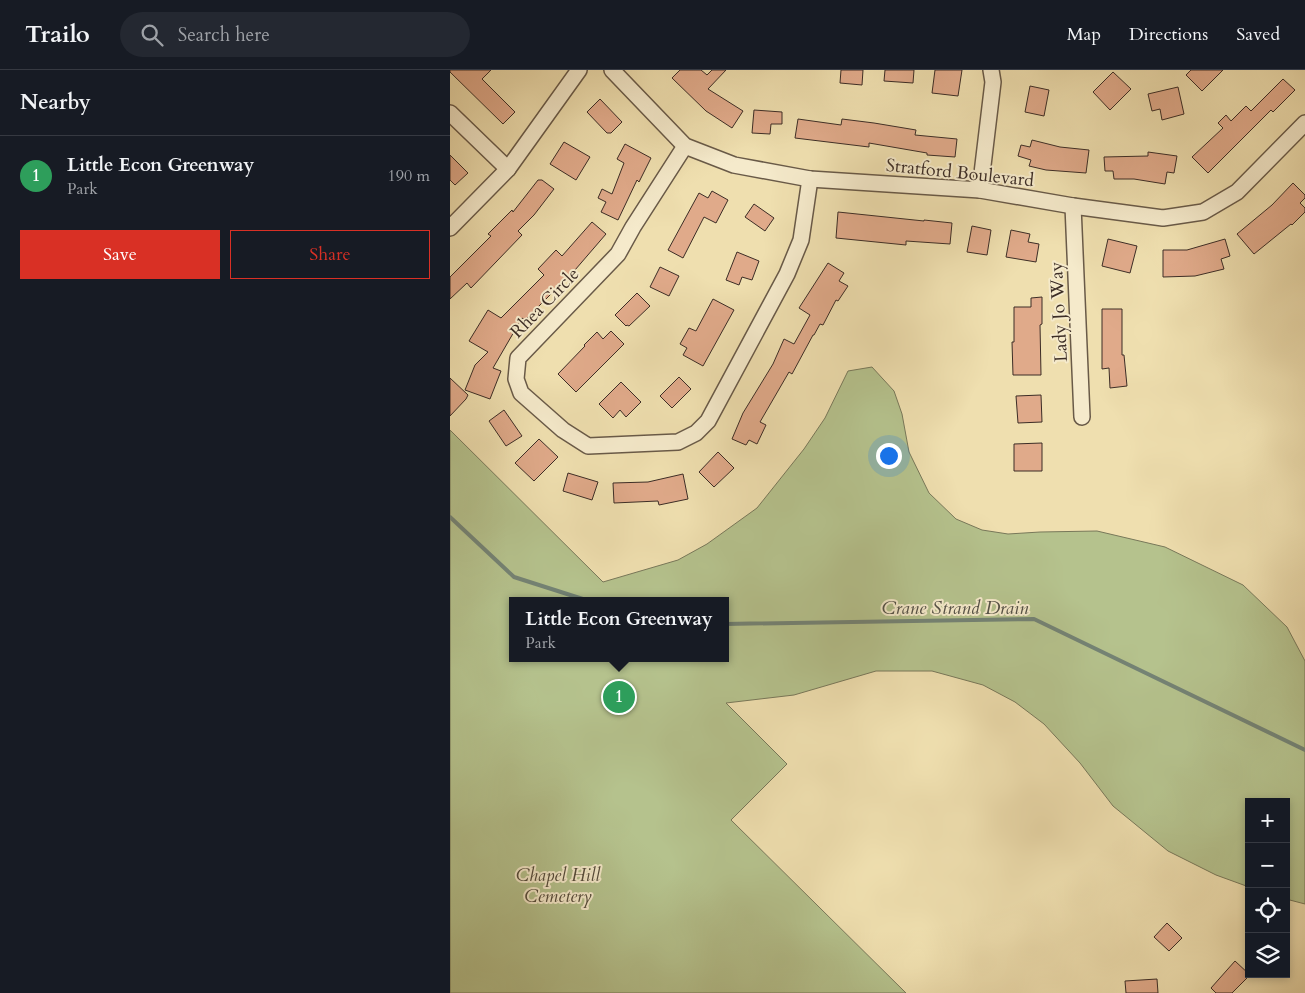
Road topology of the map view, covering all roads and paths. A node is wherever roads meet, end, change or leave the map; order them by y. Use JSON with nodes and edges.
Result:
{"nodes":[{"id":1,"x":579,"y":70,"type":"edge"},
{"id":2,"x":612,"y":70,"type":"edge"},
{"id":3,"x":991,"y":70,"type":"edge"},
{"id":4,"x":450,"y":113,"type":"edge"},
{"id":5,"x":1305,"y":123,"type":"edge"},
{"id":6,"x":685,"y":146,"type":"junction"},
{"id":7,"x":508,"y":169,"type":"junction"},
{"id":8,"x":810,"y":179,"type":"junction"},
{"id":9,"x":980,"y":190,"type":"junction"},
{"id":10,"x":1072,"y":206,"type":"junction"},
{"id":11,"x":450,"y":228,"type":"edge"},
{"id":12,"x":1082,"y":417,"type":"dead end"}],
"edges":[{"from":1,"to":7,"type":"street"},
{"from":2,"to":6,"type":"street","name":"Stratford Boulevard"},
{"from":3,"to":9,"type":"street"},
{"from":4,"to":7,"type":"street"},
{"from":5,"to":10,"type":"street","name":"Stratford Boulevard"},
{"from":6,"to":8,"type":"street","name":"Stratford Boulevard"},
{"from":6,"to":8,"type":"street","name":"Rhea Circle"},
{"from":7,"to":11,"type":"street"},
{"from":8,"to":9,"type":"street","name":"Stratford Boulevard"},
{"from":9,"to":10,"type":"street","name":"Stratford Boulevard"},
{"from":10,"to":12,"type":"street","name":"Lady Jo Way"}]}
